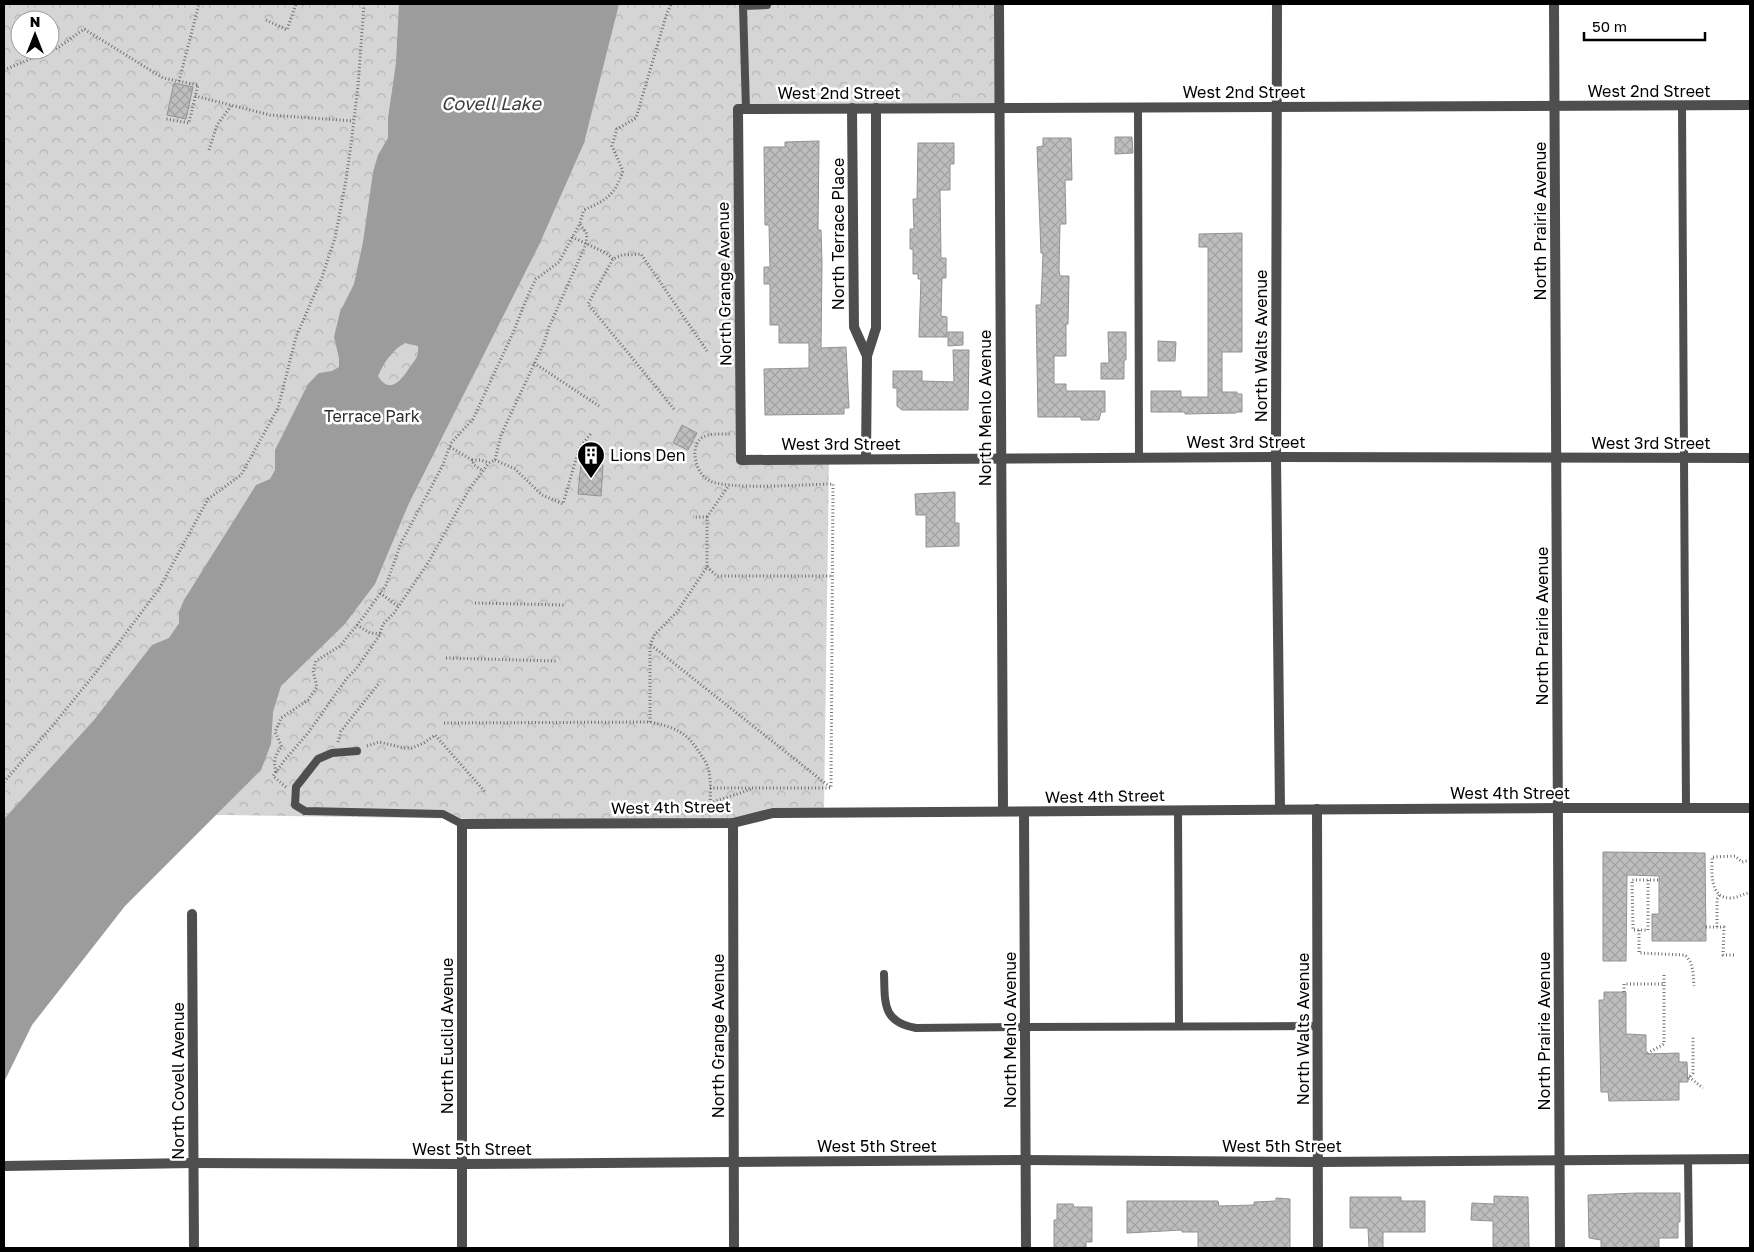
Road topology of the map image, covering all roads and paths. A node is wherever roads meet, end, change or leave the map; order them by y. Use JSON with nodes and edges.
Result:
{"nodes":[{"id":1,"x":199,"y":4,"type":"edge"},
{"id":2,"x":296,"y":4,"type":"edge"},
{"id":3,"x":364,"y":4,"type":"edge"},
{"id":4,"x":671,"y":4,"type":"edge"},
{"id":5,"x":999,"y":4,"type":"edge"},
{"id":6,"x":1277,"y":4,"type":"edge"},
{"id":7,"x":1554,"y":4,"type":"edge"},
{"id":8,"x":767,"y":5,"type":"dead end"},
{"id":9,"x":266,"y":20,"type":"dead end"},
{"id":10,"x":4,"y":70,"type":"edge"},
{"id":11,"x":179,"y":81,"type":"junction"},
{"id":12,"x":195,"y":96,"type":"junction"},
{"id":13,"x":231,"y":106,"type":"junction"},
{"id":14,"x":1682,"y":106,"type":"junction"},
{"id":15,"x":1750,"y":106,"type":"edge"},
{"id":16,"x":1138,"y":107,"type":"junction"},
{"id":17,"x":1277,"y":107,"type":"junction"},
{"id":18,"x":1554,"y":107,"type":"junction"},
{"id":19,"x":852,"y":108,"type":"junction"},
{"id":20,"x":876,"y":108,"type":"junction"},
{"id":21,"x":999,"y":108,"type":"junction"},
{"id":22,"x":742,"y":109,"type":"junction"},
{"id":23,"x":166,"y":119,"type":"dead end"},
{"id":24,"x":353,"y":121,"type":"junction"},
{"id":25,"x":209,"y":150,"type":"dead end"},
{"id":26,"x":580,"y":224,"type":"junction"},
{"id":27,"x":572,"y":237,"type":"junction"},
{"id":28,"x":586,"y":244,"type":"junction"},
{"id":29,"x":613,"y":259,"type":"junction"},
{"id":30,"x":707,"y":351,"type":"dead end"},
{"id":31,"x":867,"y":356,"type":"junction"},
{"id":32,"x":534,"y":363,"type":"junction"},
{"id":33,"x":599,"y":406,"type":"dead end"},
{"id":34,"x":674,"y":409,"type":"dead end"},
{"id":35,"x":592,"y":432,"type":"dead end"},
{"id":36,"x":741,"y":434,"type":"junction"},
{"id":37,"x":450,"y":447,"type":"junction"},
{"id":38,"x":1276,"y":457,"type":"junction"},
{"id":39,"x":1557,"y":457,"type":"junction"},
{"id":40,"x":1000,"y":458,"type":"junction"},
{"id":41,"x":1139,"y":458,"type":"junction"},
{"id":42,"x":1684,"y":458,"type":"junction"},
{"id":43,"x":1750,"y":458,"type":"edge"},
{"id":44,"x":866,"y":459,"type":"junction"},
{"id":45,"x":472,"y":460,"type":"junction"},
{"id":46,"x":495,"y":460,"type":"junction"},
{"id":47,"x":741,"y":460,"type":"joint"},
{"id":48,"x":490,"y":463,"type":"junction"},
{"id":49,"x":483,"y":471,"type":"junction"},
{"id":50,"x":730,"y":485,"type":"junction"},
{"id":51,"x":693,"y":518,"type":"dead end"},
{"id":52,"x":707,"y":518,"type":"junction"},
{"id":53,"x":707,"y":567,"type":"junction"},
{"id":54,"x":832,"y":576,"type":"junction"},
{"id":55,"x":380,"y":593,"type":"junction"},
{"id":56,"x":475,"y":603,"type":"dead end"},
{"id":57,"x":564,"y":605,"type":"dead end"},
{"id":58,"x":398,"y":607,"type":"junction"},
{"id":59,"x":357,"y":625,"type":"junction"},
{"id":60,"x":380,"y":634,"type":"junction"},
{"id":61,"x":650,"y":645,"type":"junction"},
{"id":62,"x":446,"y":658,"type":"dead end"},
{"id":63,"x":556,"y":661,"type":"dead end"},
{"id":64,"x":380,"y":682,"type":"dead end"},
{"id":65,"x":650,"y":722,"type":"junction"},
{"id":66,"x":444,"y":723,"type":"dead end"},
{"id":67,"x":357,"y":751,"type":"joint"},
{"id":68,"x":337,"y":752,"type":"junction"},
{"id":69,"x":276,"y":772,"type":"junction"},
{"id":70,"x":273,"y":776,"type":"dead end"},
{"id":71,"x":4,"y":782,"type":"edge"},
{"id":72,"x":710,"y":788,"type":"junction"},
{"id":73,"x":755,"y":788,"type":"junction"},
{"id":74,"x":831,"y":788,"type":"junction"},
{"id":75,"x":486,"y":792,"type":"dead end"},
{"id":76,"x":710,"y":803,"type":"junction"},
{"id":77,"x":1558,"y":808,"type":"junction"},
{"id":78,"x":1750,"y":808,"type":"edge"},
{"id":79,"x":1280,"y":809,"type":"junction"},
{"id":80,"x":1317,"y":809,"type":"junction"},
{"id":81,"x":1686,"y":809,"type":"junction"},
{"id":82,"x":1178,"y":810,"type":"junction"},
{"id":83,"x":1003,"y":811,"type":"junction"},
{"id":84,"x":1024,"y":812,"type":"junction"},
{"id":85,"x":710,"y":823,"type":"junction"},
{"id":86,"x":733,"y":823,"type":"junction"},
{"id":87,"x":462,"y":824,"type":"junction"},
{"id":88,"x":1750,"y":860,"type":"edge"},
{"id":89,"x":1648,"y":880,"type":"junction"},
{"id":90,"x":1659,"y":880,"type":"dead end"},
{"id":91,"x":1750,"y":893,"type":"edge"},
{"id":92,"x":1720,"y":894,"type":"junction"},
{"id":93,"x":192,"y":914,"type":"dead end"},
{"id":94,"x":1626,"y":927,"type":"dead end"},
{"id":95,"x":1633,"y":927,"type":"junction"},
{"id":96,"x":1706,"y":927,"type":"dead end"},
{"id":97,"x":1717,"y":927,"type":"junction"},
{"id":98,"x":1639,"y":930,"type":"junction"},
{"id":99,"x":1734,"y":955,"type":"dead end"},
{"id":100,"x":884,"y":974,"type":"dead end"},
{"id":101,"x":1664,"y":975,"type":"dead end"},
{"id":102,"x":1664,"y":984,"type":"junction"},
{"id":103,"x":1694,"y":986,"type":"dead end"},
{"id":104,"x":1624,"y":992,"type":"dead end"},
{"id":105,"x":1179,"y":1026,"type":"junction"},
{"id":106,"x":1318,"y":1026,"type":"junction"},
{"id":107,"x":1026,"y":1027,"type":"junction"},
{"id":108,"x":1693,"y":1037,"type":"dead end"},
{"id":109,"x":1646,"y":1054,"type":"dead end"},
{"id":110,"x":1703,"y":1088,"type":"dead end"},
{"id":111,"x":1688,"y":1159,"type":"junction"},
{"id":112,"x":1750,"y":1159,"type":"edge"},
{"id":113,"x":1025,"y":1160,"type":"junction"},
{"id":114,"x":1559,"y":1160,"type":"junction"},
{"id":115,"x":734,"y":1162,"type":"junction"},
{"id":116,"x":1319,"y":1162,"type":"junction"},
{"id":117,"x":193,"y":1163,"type":"junction"},
{"id":118,"x":462,"y":1164,"type":"junction"},
{"id":119,"x":4,"y":1166,"type":"edge"},
{"id":120,"x":194,"y":1248,"type":"edge"},
{"id":121,"x":462,"y":1248,"type":"edge"},
{"id":122,"x":734,"y":1248,"type":"edge"},
{"id":123,"x":1026,"y":1248,"type":"edge"},
{"id":124,"x":1318,"y":1248,"type":"edge"},
{"id":125,"x":1560,"y":1248,"type":"edge"},
{"id":126,"x":1689,"y":1248,"type":"edge"}],
"edges":[{"from":1,"to":11,"type":"path"},
{"from":2,"to":9,"type":"path"},
{"from":3,"to":24,"type":"path"},
{"from":4,"to":26,"type":"path"},
{"from":5,"to":21,"type":"street","name":"North Menlo Avenue"},
{"from":6,"to":17,"type":"street","name":"North Walts Avenue"},
{"from":7,"to":18,"type":"street","name":"North Prairie Avenue"},
{"from":8,"to":22,"type":"lane"},
{"from":10,"to":11,"type":"path"},
{"from":11,"to":12,"type":"path"},
{"from":12,"to":13,"type":"path"},
{"from":12,"to":23,"type":"path"},
{"from":13,"to":24,"type":"path"},
{"from":13,"to":25,"type":"path"},
{"from":14,"to":15,"type":"street","name":"West 2nd Street"},
{"from":14,"to":18,"type":"street","name":"West 2nd Street"},
{"from":14,"to":42,"type":"lane"},
{"from":16,"to":17,"type":"street","name":"West 2nd Street"},
{"from":16,"to":21,"type":"street","name":"West 2nd Street"},
{"from":16,"to":41,"type":"lane"},
{"from":17,"to":18,"type":"street","name":"West 2nd Street"},
{"from":17,"to":38,"type":"street","name":"North Walts Avenue"},
{"from":18,"to":39,"type":"street","name":"North Prairie Avenue"},
{"from":19,"to":20,"type":"street","name":"West 2nd Street"},
{"from":19,"to":22,"type":"street","name":"West 2nd Street"},
{"from":19,"to":31,"type":"street","name":"North Terrace Place"},
{"from":20,"to":21,"type":"street","name":"West 2nd Street"},
{"from":20,"to":31,"type":"street","name":"North Terrace Place"},
{"from":21,"to":40,"type":"street","name":"North Menlo Avenue"},
{"from":22,"to":36,"type":"street","name":"North Grange Avenue"},
{"from":24,"to":71,"type":"path"},
{"from":26,"to":27,"type":"path"},
{"from":26,"to":28,"type":"path"},
{"from":27,"to":28,"type":"path"},
{"from":27,"to":37,"type":"path"},
{"from":28,"to":29,"type":"path"},
{"from":28,"to":32,"type":"path"},
{"from":29,"to":30,"type":"path"},
{"from":29,"to":34,"type":"path"},
{"from":31,"to":44,"type":"street","name":"North Terrace Place"},
{"from":32,"to":33,"type":"path"},
{"from":32,"to":46,"type":"path"},
{"from":35,"to":46,"type":"path"},
{"from":36,"to":47,"type":"street","name":"North Grange Avenue"},
{"from":36,"to":50,"type":"path"},
{"from":37,"to":45,"type":"path"},
{"from":37,"to":55,"type":"path"},
{"from":38,"to":39,"type":"street","name":"West 3rd Street"},
{"from":38,"to":41,"type":"street","name":"West 3rd Street"},
{"from":38,"to":79,"type":"street","name":"North Walts Avenue"},
{"from":39,"to":42,"type":"street","name":"West 3rd Street"},
{"from":39,"to":77,"type":"street","name":"North Prairie Avenue"},
{"from":40,"to":41,"type":"street","name":"West 3rd Street"},
{"from":40,"to":44,"type":"street","name":"West 3rd Street"},
{"from":40,"to":83,"type":"street","name":"North Menlo Avenue"},
{"from":42,"to":43,"type":"street","name":"West 3rd Street"},
{"from":42,"to":81,"type":"lane"},
{"from":44,"to":47,"type":"street","name":"West 3rd Street"},
{"from":45,"to":48,"type":"path"},
{"from":45,"to":49,"type":"path"},
{"from":46,"to":48,"type":"path"},
{"from":48,"to":49,"type":"path"},
{"from":49,"to":58,"type":"path"},
{"from":50,"to":52,"type":"path"},
{"from":50,"to":54,"type":"path"},
{"from":51,"to":52,"type":"path"},
{"from":52,"to":53,"type":"path"},
{"from":53,"to":54,"type":"path"},
{"from":53,"to":61,"type":"path"},
{"from":54,"to":74,"type":"path"},
{"from":55,"to":58,"type":"path"},
{"from":55,"to":59,"type":"path"},
{"from":56,"to":57,"type":"path"},
{"from":58,"to":60,"type":"path"},
{"from":59,"to":60,"type":"path"},
{"from":59,"to":69,"type":"path"},
{"from":60,"to":69,"type":"path"},
{"from":61,"to":65,"type":"path"},
{"from":61,"to":74,"type":"path"},
{"from":62,"to":63,"type":"path"},
{"from":64,"to":68,"type":"path"},
{"from":65,"to":66,"type":"path"},
{"from":65,"to":72,"type":"path"},
{"from":67,"to":68,"type":"lane"},
{"from":67,"to":75,"type":"path"},
{"from":68,"to":87,"type":"lane"},
{"from":69,"to":70,"type":"path"},
{"from":72,"to":73,"type":"path"},
{"from":72,"to":76,"type":"path"},
{"from":73,"to":74,"type":"path"},
{"from":73,"to":76,"type":"path"},
{"from":76,"to":85,"type":"path"},
{"from":77,"to":80,"type":"street","name":"West 4th Street"},
{"from":77,"to":81,"type":"street","name":"West 4th Street"},
{"from":77,"to":114,"type":"street","name":"North Prairie Avenue"},
{"from":78,"to":81,"type":"street","name":"West 4th Street"},
{"from":79,"to":80,"type":"street","name":"West 4th Street"},
{"from":79,"to":82,"type":"street","name":"West 4th Street"},
{"from":80,"to":106,"type":"street","name":"North Walts Avenue"},
{"from":82,"to":84,"type":"street","name":"West 4th Street"},
{"from":82,"to":105,"type":"lane"},
{"from":83,"to":84,"type":"street","name":"West 4th Street"},
{"from":83,"to":86,"type":"street","name":"West 4th Street"},
{"from":84,"to":107,"type":"street","name":"North Menlo Avenue"},
{"from":85,"to":86,"type":"street","name":"West 4th Street"},
{"from":85,"to":87,"type":"street","name":"West 4th Street"},
{"from":86,"to":115,"type":"street","name":"North Grange Avenue"},
{"from":87,"to":118,"type":"street","name":"North Euclid Avenue"},
{"from":88,"to":92,"type":"path"},
{"from":89,"to":90,"type":"path"},
{"from":89,"to":95,"type":"path"},
{"from":89,"to":98,"type":"path"},
{"from":91,"to":92,"type":"path"},
{"from":92,"to":97,"type":"path"},
{"from":93,"to":117,"type":"street","name":"North Covell Avenue"},
{"from":94,"to":95,"type":"path"},
{"from":95,"to":98,"type":"path"},
{"from":96,"to":97,"type":"path"},
{"from":97,"to":99,"type":"path"},
{"from":98,"to":103,"type":"path"},
{"from":100,"to":107,"type":"lane"},
{"from":101,"to":102,"type":"path"},
{"from":102,"to":104,"type":"path"},
{"from":102,"to":109,"type":"path"},
{"from":105,"to":106,"type":"lane"},
{"from":105,"to":107,"type":"lane"},
{"from":106,"to":116,"type":"street","name":"North Walts Avenue"},
{"from":107,"to":113,"type":"street","name":"North Menlo Avenue"},
{"from":108,"to":110,"type":"path"},
{"from":111,"to":112,"type":"street","name":"West 5th Street"},
{"from":111,"to":114,"type":"street","name":"West 5th Street"},
{"from":111,"to":126,"type":"lane"},
{"from":113,"to":115,"type":"street","name":"West 5th Street"},
{"from":113,"to":116,"type":"street","name":"West 5th Street"},
{"from":113,"to":123,"type":"street","name":"North Menlo Avenue"},
{"from":114,"to":116,"type":"street","name":"West 5th Street"},
{"from":114,"to":125,"type":"street","name":"North Prairie Avenue"},
{"from":115,"to":118,"type":"street","name":"West 5th Street"},
{"from":115,"to":122,"type":"street","name":"North Grange Avenue"},
{"from":116,"to":124,"type":"street","name":"North Walts Avenue"},
{"from":117,"to":118,"type":"street","name":"West 5th Street"},
{"from":117,"to":119,"type":"street","name":"West 5th Street"},
{"from":117,"to":120,"type":"street","name":"North Covell Avenue"},
{"from":118,"to":121,"type":"street","name":"North Euclid Avenue"}]}
